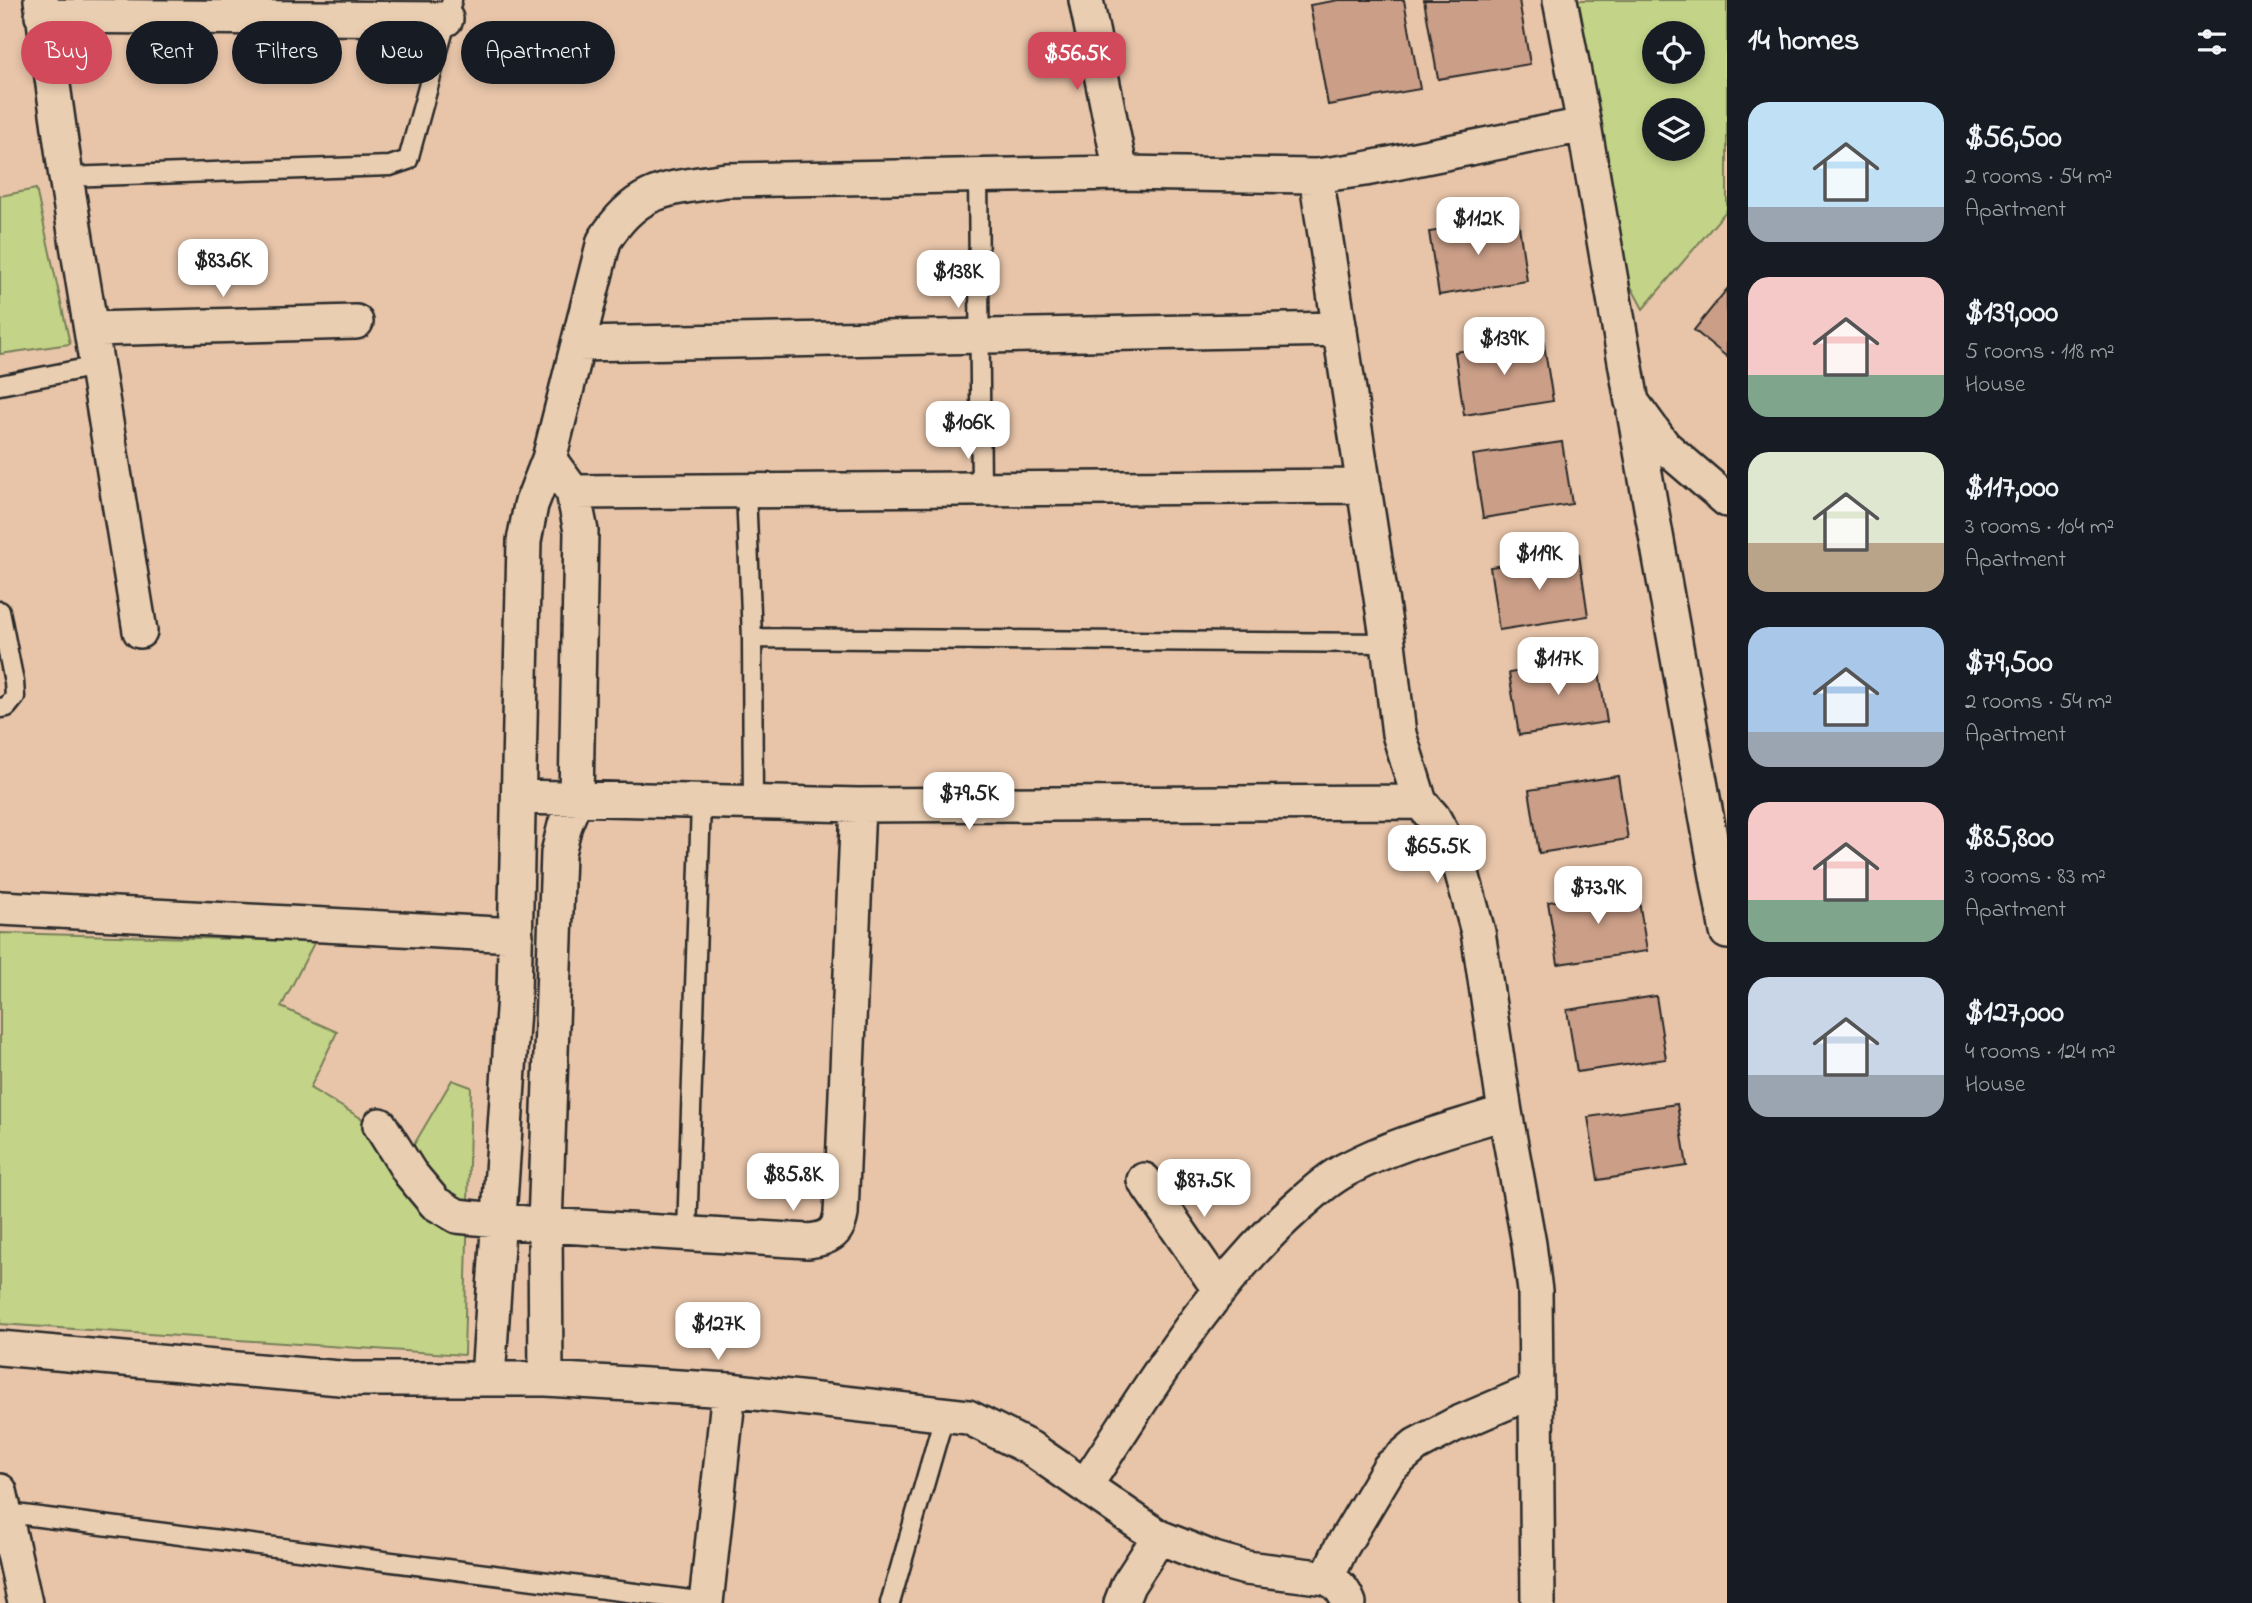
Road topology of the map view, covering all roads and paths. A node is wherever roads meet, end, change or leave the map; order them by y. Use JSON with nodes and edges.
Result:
{"nodes":[{"id":1,"x":1086,"y":0,"type":"edge"},
{"id":2,"x":1560,"y":0,"type":"edge"},
{"id":3,"x":41,"y":8,"type":"edge"},
{"id":4,"x":449,"y":9,"type":"edge"},
{"id":5,"x":1584,"y":125,"type":"junction"},
{"id":6,"x":1121,"y":173,"type":"junction"},
{"id":7,"x":978,"y":176,"type":"junction"},
{"id":8,"x":1316,"y":176,"type":"junction"},
{"id":9,"x":66,"y":177,"type":"junction"},
{"id":10,"x":356,"y":322,"type":"dead end"},
{"id":11,"x":1340,"y":329,"type":"junction"},
{"id":12,"x":91,"y":330,"type":"junction"},
{"id":13,"x":979,"y":337,"type":"junction"},
{"id":14,"x":578,"y":344,"type":"junction"},
{"id":15,"x":97,"y":366,"type":"junction"},
{"id":16,"x":0,"y":385,"type":"edge"},
{"id":17,"x":1632,"y":402,"type":"junction"},
{"id":18,"x":549,"y":458,"type":"junction"},
{"id":19,"x":1364,"y":486,"type":"junction"},
{"id":20,"x":981,"y":488,"type":"junction"},
{"id":21,"x":746,"y":491,"type":"junction"},
{"id":22,"x":573,"y":492,"type":"junction"},
{"id":23,"x":1727,"y":500,"type":"edge"},
{"id":24,"x":0,"y":611,"type":"edge"},
{"id":25,"x":140,"y":631,"type":"dead end"},
{"id":26,"x":752,"y":638,"type":"junction"},
{"id":27,"x":1388,"y":643,"type":"junction"},
{"id":28,"x":0,"y":708,"type":"edge"},
{"id":29,"x":519,"y":796,"type":"junction"},
{"id":30,"x":576,"y":798,"type":"junction"},
{"id":31,"x":1420,"y":802,"type":"junction"},
{"id":32,"x":701,"y":803,"type":"junction"},
{"id":33,"x":753,"y":803,"type":"junction"},
{"id":34,"x":858,"y":805,"type":"junction"},
{"id":35,"x":0,"y":908,"type":"edge"},
{"id":36,"x":1727,"y":932,"type":"edge"},
{"id":37,"x":516,"y":934,"type":"junction"},
{"id":38,"x":1506,"y":1112,"type":"junction"},
{"id":39,"x":380,"y":1125,"type":"dead end"},
{"id":40,"x":1144,"y":1180,"type":"dead end"},
{"id":41,"x":497,"y":1222,"type":"junction"},
{"id":42,"x":545,"y":1226,"type":"junction"},
{"id":43,"x":687,"y":1234,"type":"junction"},
{"id":44,"x":1219,"y":1289,"type":"junction"},
{"id":45,"x":0,"y":1348,"type":"edge"},
{"id":46,"x":488,"y":1378,"type":"junction"},
{"id":47,"x":546,"y":1379,"type":"junction"},
{"id":48,"x":729,"y":1390,"type":"junction"},
{"id":49,"x":1536,"y":1390,"type":"junction"},
{"id":50,"x":945,"y":1413,"type":"junction"},
{"id":51,"x":1085,"y":1486,"type":"junction"},
{"id":52,"x":1,"y":1505,"type":"edge"},
{"id":53,"x":1158,"y":1537,"type":"junction"},
{"id":54,"x":1327,"y":1578,"type":"junction"},
{"id":55,"x":26,"y":1603,"type":"edge"},
{"id":56,"x":706,"y":1603,"type":"edge"},
{"id":57,"x":890,"y":1603,"type":"edge"},
{"id":58,"x":1121,"y":1603,"type":"edge"},
{"id":59,"x":1349,"y":1603,"type":"edge"},
{"id":60,"x":1538,"y":1603,"type":"edge"}],
"edges":[{"from":1,"to":6,"type":"street"},
{"from":2,"to":5,"type":"street"},
{"from":3,"to":4,"type":"street"},
{"from":3,"to":9,"type":"street"},
{"from":4,"to":9,"type":"lane"},
{"from":5,"to":8,"type":"street"},
{"from":5,"to":17,"type":"street"},
{"from":6,"to":7,"type":"street"},
{"from":6,"to":8,"type":"street"},
{"from":7,"to":13,"type":"lane"},
{"from":7,"to":14,"type":"street"},
{"from":8,"to":11,"type":"street"},
{"from":9,"to":12,"type":"street"},
{"from":10,"to":12,"type":"street"},
{"from":11,"to":13,"type":"street"},
{"from":11,"to":19,"type":"street"},
{"from":12,"to":15,"type":"street"},
{"from":13,"to":14,"type":"street"},
{"from":13,"to":20,"type":"lane"},
{"from":14,"to":18,"type":"street"},
{"from":15,"to":16,"type":"lane"},
{"from":15,"to":25,"type":"street"},
{"from":17,"to":23,"type":"street"},
{"from":17,"to":36,"type":"street"},
{"from":18,"to":22,"type":"street"},
{"from":18,"to":29,"type":"street"},
{"from":19,"to":20,"type":"street"},
{"from":19,"to":27,"type":"street"},
{"from":20,"to":21,"type":"street"},
{"from":21,"to":22,"type":"street"},
{"from":21,"to":26,"type":"lane"},
{"from":22,"to":30,"type":"street"},
{"from":24,"to":28,"type":"lane"},
{"from":26,"to":27,"type":"lane"},
{"from":26,"to":33,"type":"lane"},
{"from":27,"to":31,"type":"street"},
{"from":29,"to":30,"type":"street"},
{"from":29,"to":37,"type":"street"},
{"from":30,"to":32,"type":"street"},
{"from":30,"to":42,"type":"street"},
{"from":31,"to":34,"type":"street"},
{"from":31,"to":38,"type":"street"},
{"from":32,"to":33,"type":"street"},
{"from":32,"to":43,"type":"lane"},
{"from":33,"to":34,"type":"street"},
{"from":34,"to":43,"type":"street"},
{"from":35,"to":37,"type":"street"},
{"from":37,"to":41,"type":"street"},
{"from":38,"to":44,"type":"street"},
{"from":38,"to":49,"type":"street"},
{"from":39,"to":41,"type":"street"},
{"from":40,"to":44,"type":"street"},
{"from":41,"to":42,"type":"street"},
{"from":41,"to":46,"type":"street"},
{"from":42,"to":43,"type":"street"},
{"from":42,"to":47,"type":"street"},
{"from":44,"to":51,"type":"street"},
{"from":45,"to":46,"type":"street"},
{"from":46,"to":47,"type":"street"},
{"from":47,"to":48,"type":"street"},
{"from":48,"to":50,"type":"street"},
{"from":48,"to":56,"type":"street"},
{"from":49,"to":54,"type":"street"},
{"from":49,"to":60,"type":"street"},
{"from":50,"to":51,"type":"street"},
{"from":50,"to":57,"type":"lane"},
{"from":51,"to":53,"type":"street"},
{"from":52,"to":55,"type":"street"},
{"from":52,"to":56,"type":"lane"},
{"from":53,"to":54,"type":"street"},
{"from":53,"to":58,"type":"street"},
{"from":54,"to":59,"type":"street"}]}
